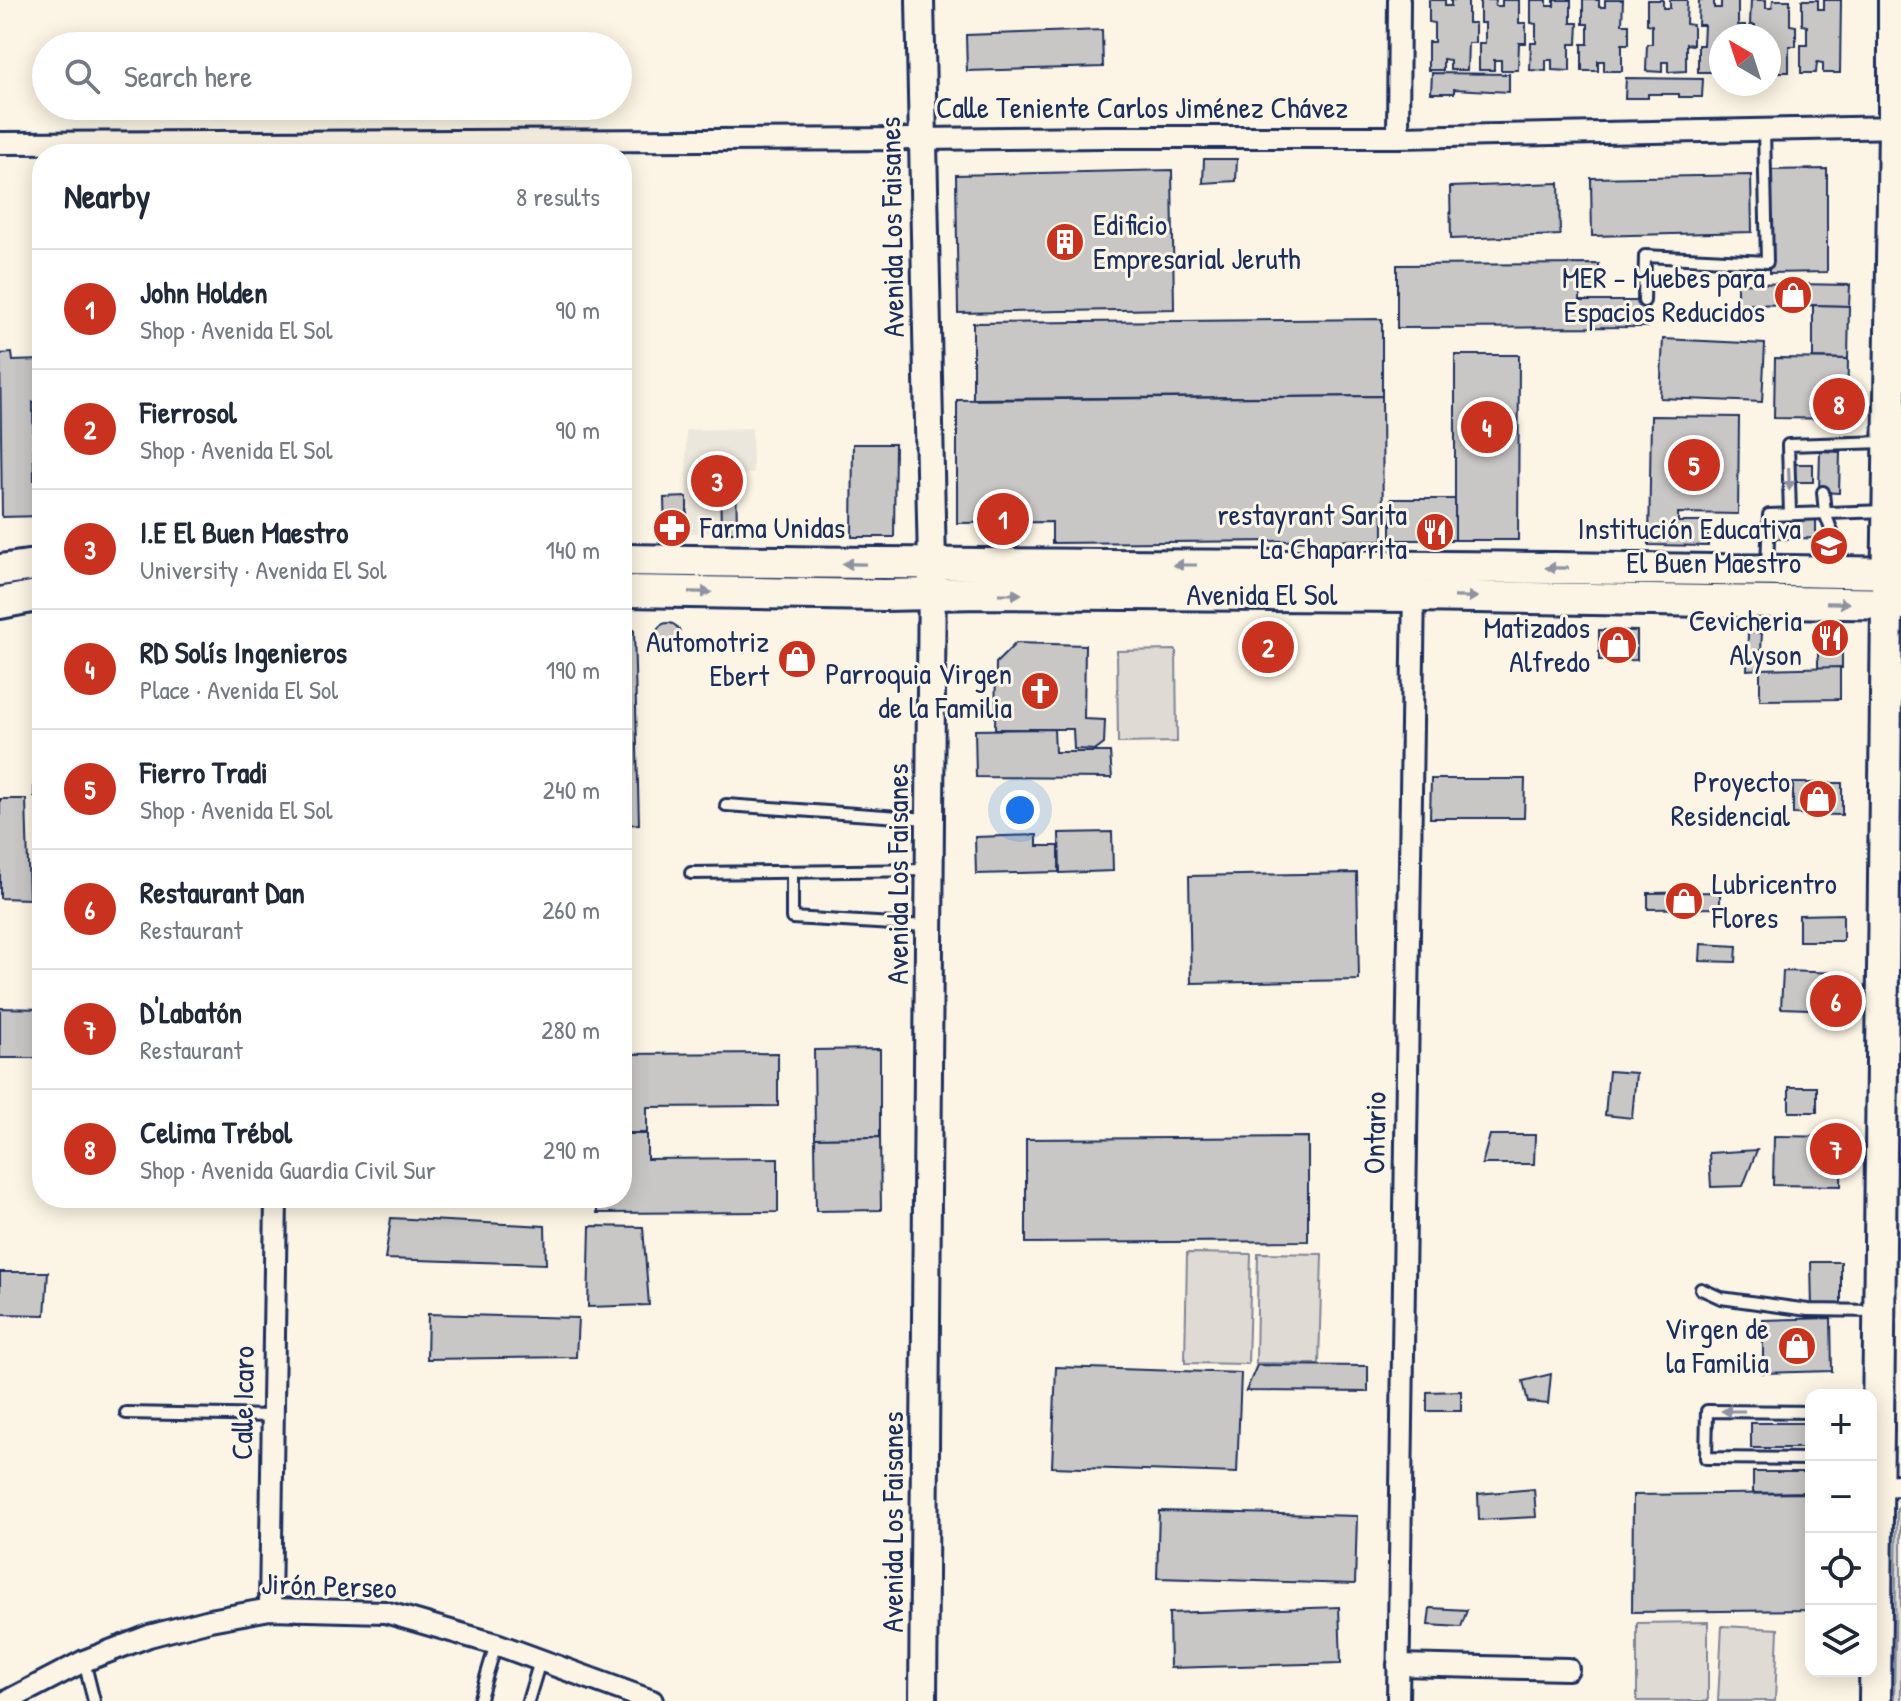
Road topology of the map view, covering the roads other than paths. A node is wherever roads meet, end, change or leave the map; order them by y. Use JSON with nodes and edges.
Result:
{"nodes":[{"id":1,"x":920,"y":0,"type":"edge"},
{"id":2,"x":1399,"y":0,"type":"edge"},
{"id":3,"x":1894,"y":0,"type":"edge"},
{"id":4,"x":1898,"y":127,"type":"edge"},
{"id":5,"x":1764,"y":130,"type":"junction"},
{"id":6,"x":1398,"y":137,"type":"junction"},
{"id":7,"x":922,"y":139,"type":"junction"},
{"id":8,"x":0,"y":143,"type":"edge"},
{"id":9,"x":1644,"y":301,"type":"dead end"},
{"id":10,"x":1889,"y":442,"type":"junction"},
{"id":11,"x":1823,"y":492,"type":"dead end"},
{"id":12,"x":1888,"y":511,"type":"junction"},
{"id":13,"x":1825,"y":513,"type":"junction"},
{"id":14,"x":1790,"y":514,"type":"junction"},
{"id":15,"x":632,"y":561,"type":"edge"},
{"id":16,"x":32,"y":565,"type":"edge"},
{"id":17,"x":1413,"y":566,"type":"junction"},
{"id":18,"x":0,"y":570,"type":"edge"},
{"id":19,"x":1755,"y":572,"type":"junction"},
{"id":20,"x":1847,"y":573,"type":"junction"},
{"id":21,"x":1894,"y":573,"type":"edge"},
{"id":22,"x":932,"y":580,"type":"junction"},
{"id":23,"x":632,"y":591,"type":"edge"},
{"id":24,"x":1414,"y":596,"type":"junction"},
{"id":25,"x":32,"y":597,"type":"edge"},
{"id":26,"x":1741,"y":602,"type":"junction"},
{"id":27,"x":0,"y":603,"type":"edge"},
{"id":28,"x":1894,"y":604,"type":"edge"},
{"id":29,"x":726,"y":805,"type":"dead end"},
{"id":30,"x":930,"y":819,"type":"junction"},
{"id":31,"x":930,"y":870,"type":"junction"},
{"id":32,"x":792,"y":872,"type":"junction"},
{"id":33,"x":691,"y":873,"type":"dead end"},
{"id":34,"x":929,"y":926,"type":"junction"},
{"id":35,"x":276,"y":1208,"type":"edge"},
{"id":36,"x":1701,"y":1289,"type":"dead end"},
{"id":37,"x":1879,"y":1311,"type":"junction"},
{"id":38,"x":1805,"y":1412,"type":"edge"},
{"id":39,"x":126,"y":1413,"type":"dead end"},
{"id":40,"x":273,"y":1416,"type":"junction"},
{"id":41,"x":1805,"y":1459,"type":"edge"},
{"id":42,"x":1883,"y":1484,"type":"edge"},
{"id":43,"x":270,"y":1609,"type":"junction"},
{"id":44,"x":496,"y":1644,"type":"junction"},
{"id":45,"x":84,"y":1661,"type":"junction"},
{"id":46,"x":540,"y":1661,"type":"junction"},
{"id":47,"x":1398,"y":1665,"type":"junction"},
{"id":48,"x":1568,"y":1669,"type":"dead end"},
{"id":49,"x":0,"y":1692,"type":"edge"},
{"id":50,"x":5,"y":1701,"type":"edge"},
{"id":51,"x":94,"y":1701,"type":"edge"},
{"id":52,"x":479,"y":1701,"type":"edge"},
{"id":53,"x":528,"y":1701,"type":"edge"},
{"id":54,"x":652,"y":1701,"type":"edge"},
{"id":55,"x":923,"y":1701,"type":"edge"},
{"id":56,"x":1398,"y":1701,"type":"edge"},
{"id":57,"x":1875,"y":1701,"type":"edge"}],
"edges":[{"from":1,"to":7,"type":"street","name":"Avenida Los Faisanes"},
{"from":2,"to":6,"type":"street"},
{"from":3,"to":4,"type":"main road"},
{"from":4,"to":5,"type":"street","name":"Calle Teniente Carlos Jiménez Chávez"},
{"from":4,"to":10,"type":"main road"},
{"from":5,"to":6,"type":"street","name":"Calle Teniente Carlos Jiménez Chávez"},
{"from":5,"to":9,"type":"lane"},
{"from":6,"to":7,"type":"street","name":"Calle Teniente Carlos Jiménez Chávez"},
{"from":7,"to":8,"type":"street","name":"Calle Teniente Carlos Jiménez Chávez"},
{"from":7,"to":22,"type":"street","name":"Avenida Los Faisanes"},
{"from":10,"to":12,"type":"main road"},
{"from":10,"to":14,"type":"lane","one_way":true},
{"from":11,"to":13,"type":"lane"},
{"from":12,"to":13,"type":"lane"},
{"from":12,"to":21,"type":"main road"},
{"from":13,"to":14,"type":"lane"},
{"from":13,"to":20,"type":"lane"},
{"from":14,"to":19,"type":"lane"},
{"from":22,"to":15,"type":"main road","name":"Avenida El Sol","one_way":true},
{"from":16,"to":18,"type":"main road"},
{"from":19,"to":17,"type":"main road","name":"Avenida El Sol","one_way":true},
{"from":17,"to":22,"type":"main road","name":"Avenida El Sol","one_way":true},
{"from":17,"to":24,"type":"street","name":"Ontario"},
{"from":19,"to":20,"type":"main road","name":"Avenida El Sol"},
{"from":19,"to":26,"type":"main road"},
{"from":20,"to":21,"type":"main road","name":"Avenida El Sol"},
{"from":21,"to":28,"type":"main road"},
{"from":23,"to":22,"type":"main road","name":"Avenida El Sol","one_way":true},
{"from":22,"to":24,"type":"main road","name":"Avenida El Sol","one_way":true},
{"from":22,"to":30,"type":"street","name":"Avenida Los Faisanes"},
{"from":24,"to":26,"type":"main road","name":"Avenida El Sol","one_way":true},
{"from":24,"to":47,"type":"street","name":"Ontario"},
{"from":25,"to":27,"type":"main road"},
{"from":26,"to":28,"type":"main road","name":"Avenida El Sol","one_way":true},
{"from":28,"to":37,"type":"main road"},
{"from":29,"to":30,"type":"lane"},
{"from":30,"to":31,"type":"street","name":"Avenida Los Faisanes"},
{"from":31,"to":32,"type":"lane"},
{"from":31,"to":34,"type":"street","name":"Avenida Los Faisanes"},
{"from":32,"to":33,"type":"lane"},
{"from":32,"to":34,"type":"lane"},
{"from":34,"to":55,"type":"street","name":"Avenida Los Faisanes"},
{"from":35,"to":40,"type":"street","name":"Calle Icaro"},
{"from":36,"to":37,"type":"lane"},
{"from":37,"to":42,"type":"main road"},
{"from":38,"to":41,"type":"lane","one_way":true},
{"from":39,"to":40,"type":"lane"},
{"from":40,"to":43,"type":"street","name":"Calle Icaro"},
{"from":42,"to":57,"type":"main road"},
{"from":43,"to":44,"type":"street","name":"Jirón Perseo"},
{"from":43,"to":45,"type":"street","name":"Jirón Perseo"},
{"from":44,"to":46,"type":"street","name":"Jirón Perseo"},
{"from":44,"to":52,"type":"lane"},
{"from":45,"to":50,"type":"street","name":"Jirón Perseo"},
{"from":45,"to":51,"type":"lane"},
{"from":46,"to":53,"type":"lane"},
{"from":46,"to":54,"type":"street","name":"Jirón Perseo"},
{"from":47,"to":48,"type":"street"},
{"from":47,"to":56,"type":"street","name":"Ontario"},
{"from":49,"to":50,"type":"lane"}]}
